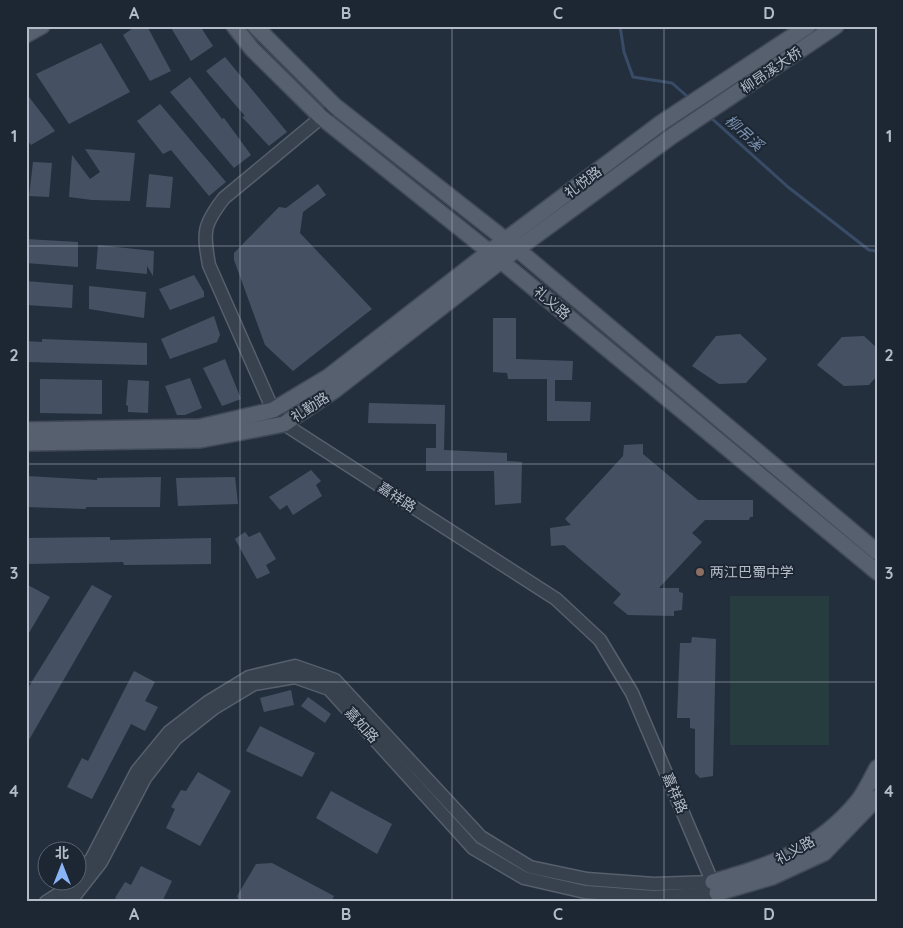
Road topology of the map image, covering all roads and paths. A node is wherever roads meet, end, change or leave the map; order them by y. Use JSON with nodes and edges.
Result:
{"nodes":[{"id":1,"x":42,"y":26,"type":"edge"},
{"id":2,"x":234,"y":26,"type":"edge"},
{"id":3,"x":255,"y":26,"type":"edge"},
{"id":4,"x":808,"y":26,"type":"edge"},
{"id":5,"x":836,"y":26,"type":"edge"},
{"id":6,"x":26,"y":35,"type":"edge"},
{"id":7,"x":335,"y":106,"type":"junction"},
{"id":8,"x":321,"y":117,"type":"junction"},
{"id":9,"x":661,"y":123,"type":"joint"},
{"id":10,"x":672,"y":136,"type":"joint"},
{"id":11,"x":511,"y":245,"type":"junction"},
{"id":12,"x":495,"y":256,"type":"junction"},
{"id":13,"x":273,"y":410,"type":"junction"},
{"id":14,"x":284,"y":424,"type":"junction"},
{"id":15,"x":26,"y":430,"type":"edge"},
{"id":16,"x":26,"y":443,"type":"edge"},
{"id":17,"x":877,"y":552,"type":"edge"},
{"id":18,"x":877,"y":572,"type":"edge"},
{"id":19,"x":877,"y":768,"type":"edge"},
{"id":20,"x":877,"y":798,"type":"edge"},
{"id":21,"x":88,"y":863,"type":"edge"},
{"id":22,"x":715,"y":888,"type":"junction"},
{"id":23,"x":64,"y":890,"type":"edge"},
{"id":24,"x":46,"y":902,"type":"edge"},
{"id":25,"x":66,"y":902,"type":"edge"}],
"edges":[{"from":1,"to":6,"type":"main road"},
{"from":2,"to":8,"type":"main road","name":"礼义路"},
{"from":3,"to":7,"type":"main road","name":"礼义路"},
{"from":4,"to":9,"type":"main road","name":"柳昂溪大桥"},
{"from":5,"to":10,"type":"main road","name":"柳昂溪大桥"},
{"from":7,"to":8,"type":"street","name":"嘉祥路"},
{"from":7,"to":11,"type":"main road","name":"礼义路"},
{"from":8,"to":12,"type":"main road","name":"礼义路"},
{"from":8,"to":13,"type":"street","name":"嘉祥路"},
{"from":9,"to":11,"type":"main road","name":"礼悦路"},
{"from":10,"to":11,"type":"main road","name":"礼悦路"},
{"from":11,"to":12,"type":"main road","name":"礼勤路"},
{"from":11,"to":17,"type":"main road","name":"礼义路"},
{"from":12,"to":13,"type":"main road","name":"礼勤路"},
{"from":12,"to":14,"type":"main road","name":"礼勤路"},
{"from":12,"to":18,"type":"main road","name":"礼义路"},
{"from":13,"to":14,"type":"street","name":"嘉祥路"},
{"from":13,"to":15,"type":"main road","name":"礼勤路"},
{"from":14,"to":16,"type":"main road","name":"礼勤路"},
{"from":14,"to":22,"type":"street","name":"嘉祥路"},
{"from":19,"to":22,"type":"main road","name":"礼义路"},
{"from":20,"to":22,"type":"main road","name":"礼义路"},
{"from":21,"to":22,"type":"street","name":"嘉如路"},
{"from":22,"to":25,"type":"street","name":"嘉如路"},
{"from":23,"to":24,"type":"street"}]}
